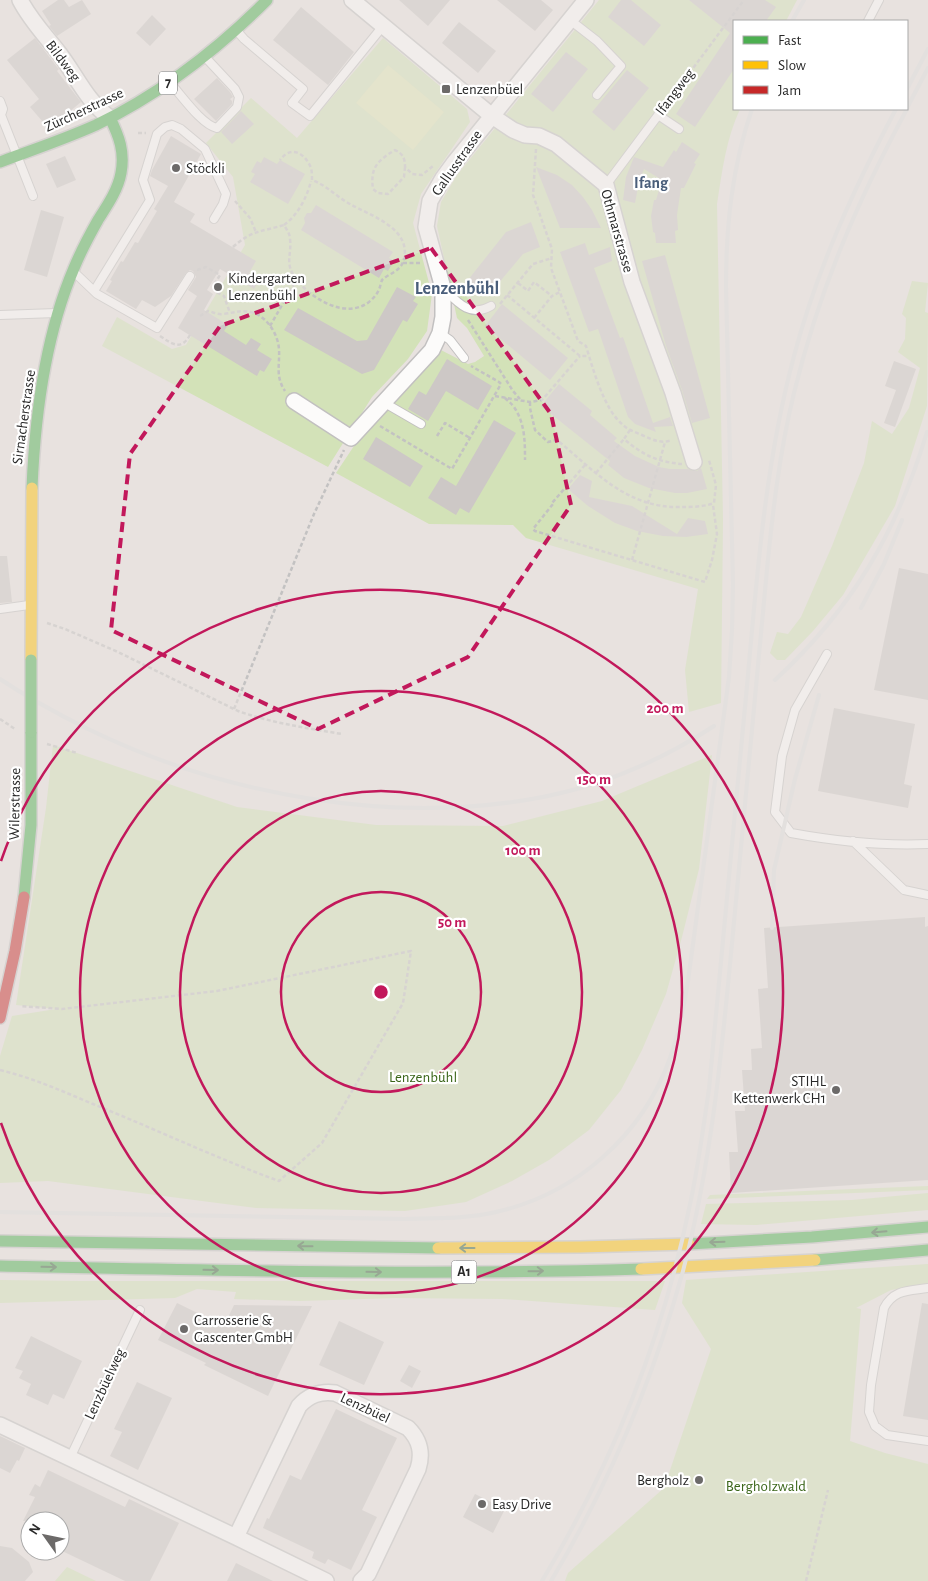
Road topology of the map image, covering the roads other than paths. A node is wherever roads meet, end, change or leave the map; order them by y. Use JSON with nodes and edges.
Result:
{"nodes":[{"id":1,"x":20,"y":0,"type":"edge"},
{"id":2,"x":267,"y":0,"type":"edge"},
{"id":3,"x":352,"y":0,"type":"edge"},
{"id":4,"x":586,"y":0,"type":"edge"},
{"id":5,"x":879,"y":0,"type":"edge"},
{"id":6,"x":570,"y":20,"type":"junction"},
{"id":7,"x":869,"y":20,"type":"edge"},
{"id":8,"x":383,"y":26,"type":"junction"},
{"id":9,"x":236,"y":30,"type":"junction"},
{"id":10,"x":204,"y":56,"type":"junction"},
{"id":11,"x":170,"y":82,"type":"junction"},
{"id":12,"x":597,"y":95,"type":"dead end"},
{"id":13,"x":0,"y":101,"type":"edge"},
{"id":14,"x":665,"y":106,"type":"road end"},
{"id":15,"x":658,"y":115,"type":"junction"},
{"id":16,"x":492,"y":116,"type":"junction"},
{"id":17,"x":110,"y":118,"type":"junction"},
{"id":18,"x":679,"y":129,"type":"dead end"},
{"id":19,"x":17,"y":156,"type":"junction"},
{"id":20,"x":0,"y":162,"type":"edge"},
{"id":21,"x":606,"y":185,"type":"junction"},
{"id":22,"x":33,"y":196,"type":"dead end"},
{"id":23,"x":214,"y":219,"type":"dead end"},
{"id":24,"x":73,"y":270,"type":"junction"},
{"id":25,"x":190,"y":276,"type":"road end"},
{"id":26,"x":443,"y":288,"type":"junction"},
{"id":27,"x":94,"y":291,"type":"junction"},
{"id":28,"x":493,"y":307,"type":"road end"},
{"id":29,"x":58,"y":313,"type":"junction"},
{"id":30,"x":0,"y":315,"type":"edge"},
{"id":31,"x":440,"y":333,"type":"junction"},
{"id":32,"x":464,"y":358,"type":"road end"},
{"id":33,"x":294,"y":401,"type":"road end"},
{"id":34,"x":383,"y":402,"type":"junction"},
{"id":35,"x":421,"y":424,"type":"dead end"},
{"id":36,"x":694,"y":462,"type":"road end"},
{"id":37,"x":31,"y":605,"type":"junction"},
{"id":38,"x":0,"y":609,"type":"edge"},
{"id":39,"x":827,"y":654,"type":"dead end"},
{"id":40,"x":31,"y":735,"type":"joint"},
{"id":41,"x":853,"y":841,"type":"junction"},
{"id":42,"x":928,"y":844,"type":"edge"},
{"id":43,"x":928,"y":895,"type":"edge"},
{"id":44,"x":0,"y":1018,"type":"edge"},
{"id":45,"x":928,"y":1227,"type":"edge"},
{"id":46,"x":0,"y":1241,"type":"edge"},
{"id":47,"x":928,"y":1250,"type":"edge"},
{"id":48,"x":0,"y":1266,"type":"edge"},
{"id":49,"x":928,"y":1288,"type":"edge"},
{"id":50,"x":140,"y":1310,"type":"dead end"},
{"id":51,"x":0,"y":1425,"type":"edge"},
{"id":52,"x":928,"y":1441,"type":"edge"},
{"id":53,"x":70,"y":1458,"type":"junction"},
{"id":54,"x":236,"y":1537,"type":"junction"},
{"id":55,"x":326,"y":1581,"type":"edge"},
{"id":56,"x":361,"y":1581,"type":"edge"}],
"edges":[{"from":1,"to":17,"type":"street","name":"Bildweg"},
{"from":2,"to":9,"type":"main road","name":"Zürcherstrasse","number":"7"},
{"from":3,"to":8,"type":"street","name":"Othmarstrasse"},
{"from":4,"to":6,"type":"street","name":"Gallusstrasse"},
{"from":5,"to":7,"type":"lane"},
{"from":6,"to":12,"type":"lane"},
{"from":6,"to":16,"type":"street","name":"Gallusstrasse"},
{"from":8,"to":9,"type":"lane"},
{"from":8,"to":16,"type":"street","name":"Othmarstrasse"},
{"from":9,"to":10,"type":"main road","name":"Zürcherstrasse","number":"7"},
{"from":10,"to":11,"type":"main road","name":"Zürcherstrasse","number":"7"},
{"from":10,"to":11,"type":"lane"},
{"from":11,"to":17,"type":"main road","name":"Zürcherstrasse","number":"7"},
{"from":13,"to":19,"type":"lane"},
{"from":14,"to":15,"type":"lane","name":"Ifangweg"},
{"from":15,"to":18,"type":"lane"},
{"from":15,"to":21,"type":"lane","name":"Ifangweg"},
{"from":16,"to":21,"type":"street","name":"Othmarstrasse"},
{"from":16,"to":26,"type":"street","name":"Gallusstrasse"},
{"from":17,"to":19,"type":"main road","name":"Zürcherstrasse","number":"7"},
{"from":17,"to":24,"type":"main road","name":"Sirnacherstrasse"},
{"from":19,"to":20,"type":"main road","name":"Zürcherstrasse","number":"7"},
{"from":19,"to":22,"type":"lane"},
{"from":21,"to":36,"type":"street","name":"Othmarstrasse"},
{"from":23,"to":27,"type":"lane"},
{"from":24,"to":27,"type":"lane"},
{"from":24,"to":29,"type":"main road","name":"Sirnacherstrasse"},
{"from":25,"to":27,"type":"lane"},
{"from":26,"to":28,"type":"lane"},
{"from":26,"to":31,"type":"street","name":"Gallusstrasse"},
{"from":29,"to":30,"type":"lane"},
{"from":29,"to":37,"type":"main road","name":"Sirnacherstrasse"},
{"from":31,"to":32,"type":"lane"},
{"from":31,"to":34,"type":"street","name":"Gallusstrasse"},
{"from":33,"to":34,"type":"street","name":"Gallusstrasse"},
{"from":34,"to":35,"type":"lane"},
{"from":37,"to":38,"type":"lane"},
{"from":37,"to":40,"type":"main road","name":"Sirnacherstrasse","bridge":true},
{"from":39,"to":41,"type":"lane"},
{"from":40,"to":44,"type":"main road","name":"Wilerstrasse"},
{"from":41,"to":42,"type":"lane"},
{"from":41,"to":43,"type":"lane"},
{"from":45,"to":46,"type":"main road","number":"A1","one_way":true},
{"from":48,"to":47,"type":"main road","number":"A1","one_way":true},
{"from":49,"to":52,"type":"lane"},
{"from":50,"to":53,"type":"lane","name":"Lenzbüelweg"},
{"from":51,"to":53,"type":"street"},
{"from":53,"to":54,"type":"street"},
{"from":54,"to":55,"type":"street"},
{"from":54,"to":56,"type":"street","name":"Lenzbüel"}]}
